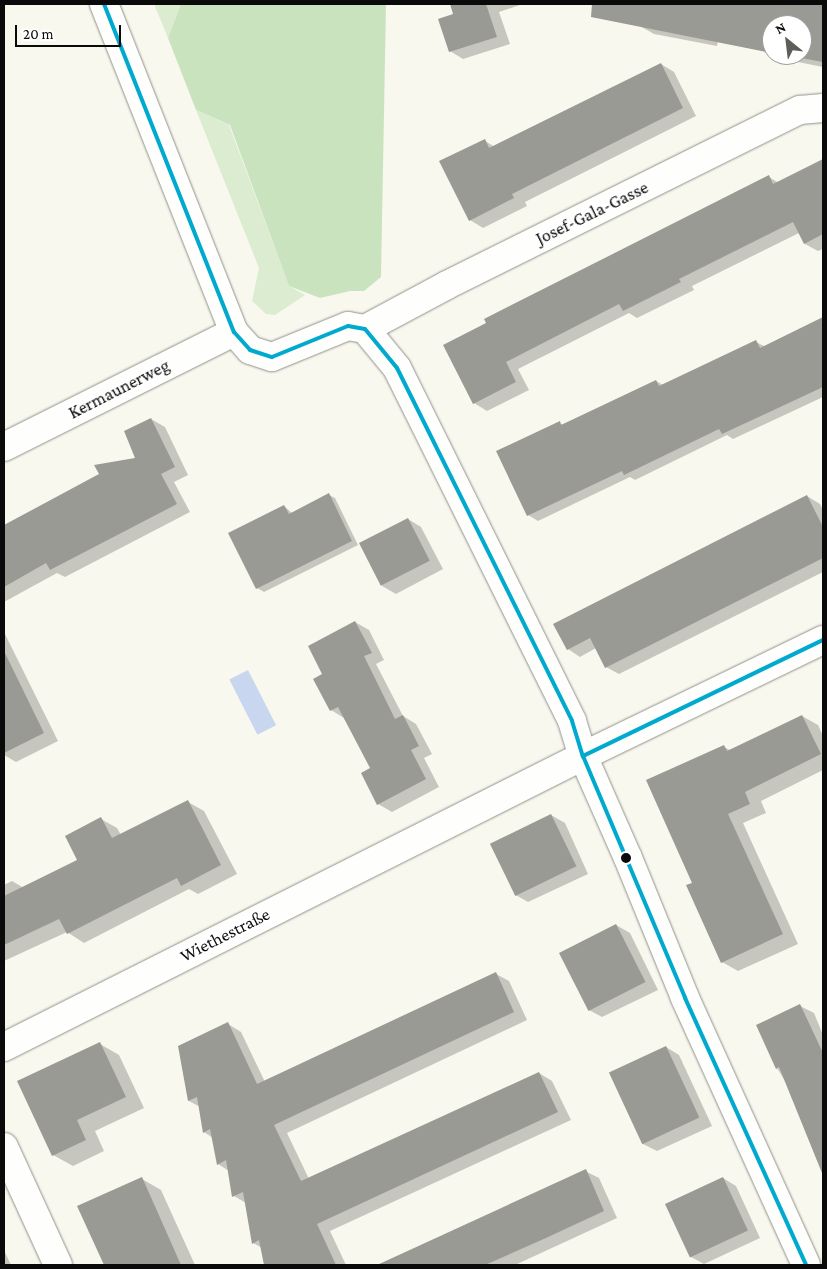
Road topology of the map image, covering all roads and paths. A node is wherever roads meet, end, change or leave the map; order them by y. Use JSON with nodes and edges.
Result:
{"nodes":[{"id":1,"x":104,"y":4,"type":"edge"},
{"id":2,"x":823,"y":108,"type":"edge"},
{"id":3,"x":365,"y":329,"type":"junction"},
{"id":4,"x":234,"y":332,"type":"junction"},
{"id":5,"x":4,"y":447,"type":"edge"},
{"id":6,"x":823,"y":640,"type":"edge"},
{"id":7,"x":583,"y":756,"type":"junction"},
{"id":8,"x":4,"y":1047,"type":"edge"},
{"id":9,"x":4,"y":1147,"type":"edge"},
{"id":10,"x":58,"y":1265,"type":"edge"},
{"id":11,"x":806,"y":1265,"type":"edge"}],
"edges":[{"from":1,"to":4,"type":"street"},
{"from":2,"to":3,"type":"street","name":"Josef-Gala-Gasse"},
{"from":3,"to":4,"type":"street"},
{"from":3,"to":7,"type":"street"},
{"from":4,"to":5,"type":"street","name":"Kermaunerweg"},
{"from":6,"to":7,"type":"street","name":"Wiethestraße"},
{"from":7,"to":8,"type":"street","name":"Wiethestraße"},
{"from":7,"to":11,"type":"street"},
{"from":9,"to":10,"type":"street"}]}
